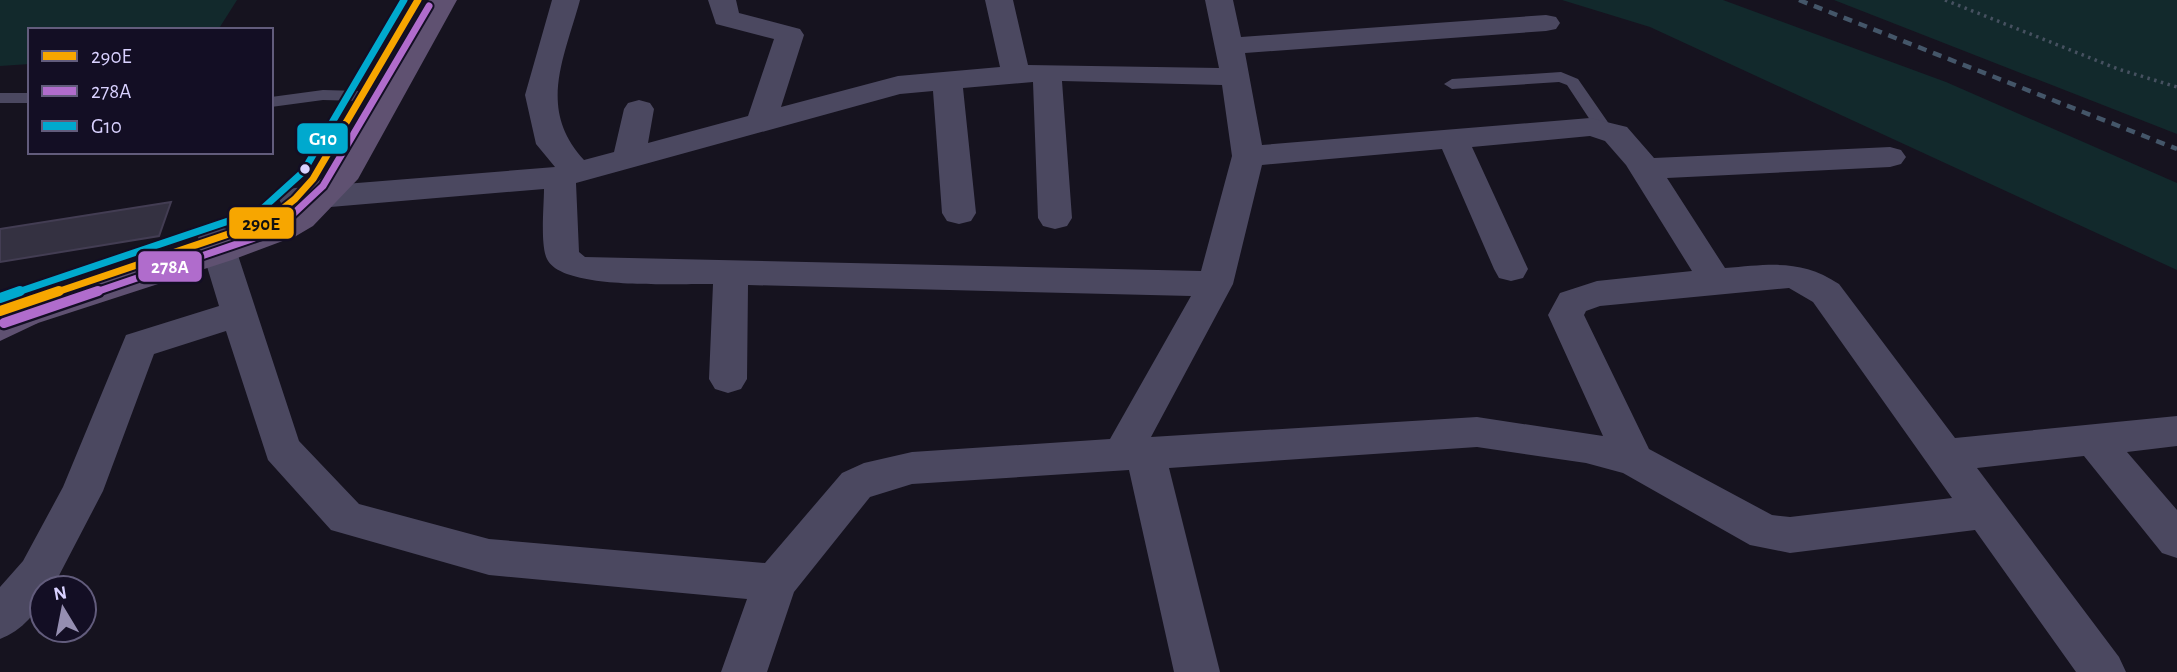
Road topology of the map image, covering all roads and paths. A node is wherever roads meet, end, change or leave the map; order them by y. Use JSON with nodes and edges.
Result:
{"nodes":[{"id":1,"x":418,"y":0,"type":"edge"},
{"id":2,"x":443,"y":0,"type":"edge"},
{"id":3,"x":566,"y":0,"type":"edge"},
{"id":4,"x":722,"y":0,"type":"edge"},
{"id":5,"x":999,"y":0,"type":"edge"},
{"id":6,"x":1219,"y":0,"type":"edge"},
{"id":7,"x":1945,"y":0,"type":"edge"},
{"id":8,"x":1546,"y":23,"type":"dead end"},
{"id":9,"x":1232,"y":62,"type":"junction"},
{"id":10,"x":1032,"y":73,"type":"junction"},
{"id":11,"x":947,"y":79,"type":"junction"},
{"id":12,"x":1452,"y":84,"type":"dead end"},
{"id":13,"x":2177,"y":87,"type":"edge"},
{"id":14,"x":360,"y":96,"type":"junction"},
{"id":15,"x":0,"y":98,"type":"edge"},
{"id":16,"x":28,"y":98,"type":"edge"},
{"id":17,"x":273,"y":102,"type":"edge"},
{"id":18,"x":639,"y":108,"type":"dead end"},
{"id":19,"x":761,"y":122,"type":"junction"},
{"id":20,"x":1605,"y":131,"type":"junction"},
{"id":21,"x":1453,"y":139,"type":"junction"},
{"id":22,"x":1248,"y":156,"type":"junction"},
{"id":23,"x":1890,"y":157,"type":"dead end"},
{"id":24,"x":629,"y":158,"type":"junction"},
{"id":25,"x":1644,"y":169,"type":"junction"},
{"id":26,"x":568,"y":174,"type":"junction"},
{"id":27,"x":309,"y":199,"type":"junction"},
{"id":28,"x":959,"y":213,"type":"dead end"},
{"id":29,"x":1055,"y":218,"type":"dead end"},
{"id":30,"x":217,"y":244,"type":"junction"},
{"id":31,"x":1511,"y":269,"type":"dead end"},
{"id":32,"x":731,"y":272,"type":"junction"},
{"id":33,"x":1715,"y":281,"type":"junction"},
{"id":34,"x":1215,"y":284,"type":"junction"},
{"id":35,"x":8,"y":312,"type":"edge"},
{"id":36,"x":237,"y":314,"type":"junction"},
{"id":37,"x":728,"y":379,"type":"dead end"},
{"id":38,"x":2177,"y":431,"type":"edge"},
{"id":39,"x":2092,"y":439,"type":"junction"},
{"id":40,"x":1946,"y":454,"type":"junction"},
{"id":41,"x":1134,"y":455,"type":"junction"},
{"id":42,"x":1634,"y":460,"type":"junction"},
{"id":43,"x":1987,"y":511,"type":"junction"},
{"id":44,"x":2177,"y":540,"type":"edge"},
{"id":45,"x":775,"y":583,"type":"junction"},
{"id":46,"x":0,"y":620,"type":"edge"},
{"id":47,"x":744,"y":672,"type":"edge"},
{"id":48,"x":1197,"y":672,"type":"edge"},
{"id":49,"x":2103,"y":672,"type":"edge"}],
"edges":[{"from":1,"to":14,"type":"main road"},
{"from":2,"to":27,"type":"main road"},
{"from":3,"to":26,"type":"street"},
{"from":4,"to":19,"type":"street"},
{"from":5,"to":10,"type":"street"},
{"from":6,"to":9,"type":"street"},
{"from":7,"to":13,"type":"path"},
{"from":8,"to":9,"type":"street"},
{"from":9,"to":10,"type":"street"},
{"from":9,"to":22,"type":"street"},
{"from":10,"to":11,"type":"street"},
{"from":10,"to":29,"type":"street"},
{"from":11,"to":19,"type":"street"},
{"from":11,"to":28,"type":"street"},
{"from":12,"to":20,"type":"lane"},
{"from":14,"to":17,"type":"lane"},
{"from":14,"to":27,"type":"main road"},
{"from":15,"to":16,"type":"lane"},
{"from":18,"to":24,"type":"street"},
{"from":19,"to":24,"type":"street"},
{"from":20,"to":21,"type":"street"},
{"from":20,"to":25,"type":"street"},
{"from":21,"to":22,"type":"street"},
{"from":21,"to":31,"type":"street"},
{"from":22,"to":34,"type":"street"},
{"from":23,"to":25,"type":"street"},
{"from":24,"to":26,"type":"street"},
{"from":25,"to":33,"type":"street"},
{"from":26,"to":27,"type":"street"},
{"from":26,"to":32,"type":"street"},
{"from":27,"to":30,"type":"main road"},
{"from":30,"to":35,"type":"main road"},
{"from":30,"to":36,"type":"street"},
{"from":32,"to":34,"type":"street"},
{"from":32,"to":37,"type":"street"},
{"from":33,"to":40,"type":"street"},
{"from":33,"to":42,"type":"street"},
{"from":34,"to":41,"type":"street"},
{"from":36,"to":45,"type":"street"},
{"from":36,"to":46,"type":"street"},
{"from":38,"to":39,"type":"street"},
{"from":39,"to":40,"type":"street"},
{"from":39,"to":44,"type":"street"},
{"from":40,"to":43,"type":"street"},
{"from":41,"to":42,"type":"street"},
{"from":41,"to":45,"type":"street"},
{"from":41,"to":48,"type":"street"},
{"from":42,"to":43,"type":"street"},
{"from":43,"to":49,"type":"street"},
{"from":45,"to":47,"type":"street"}]}
